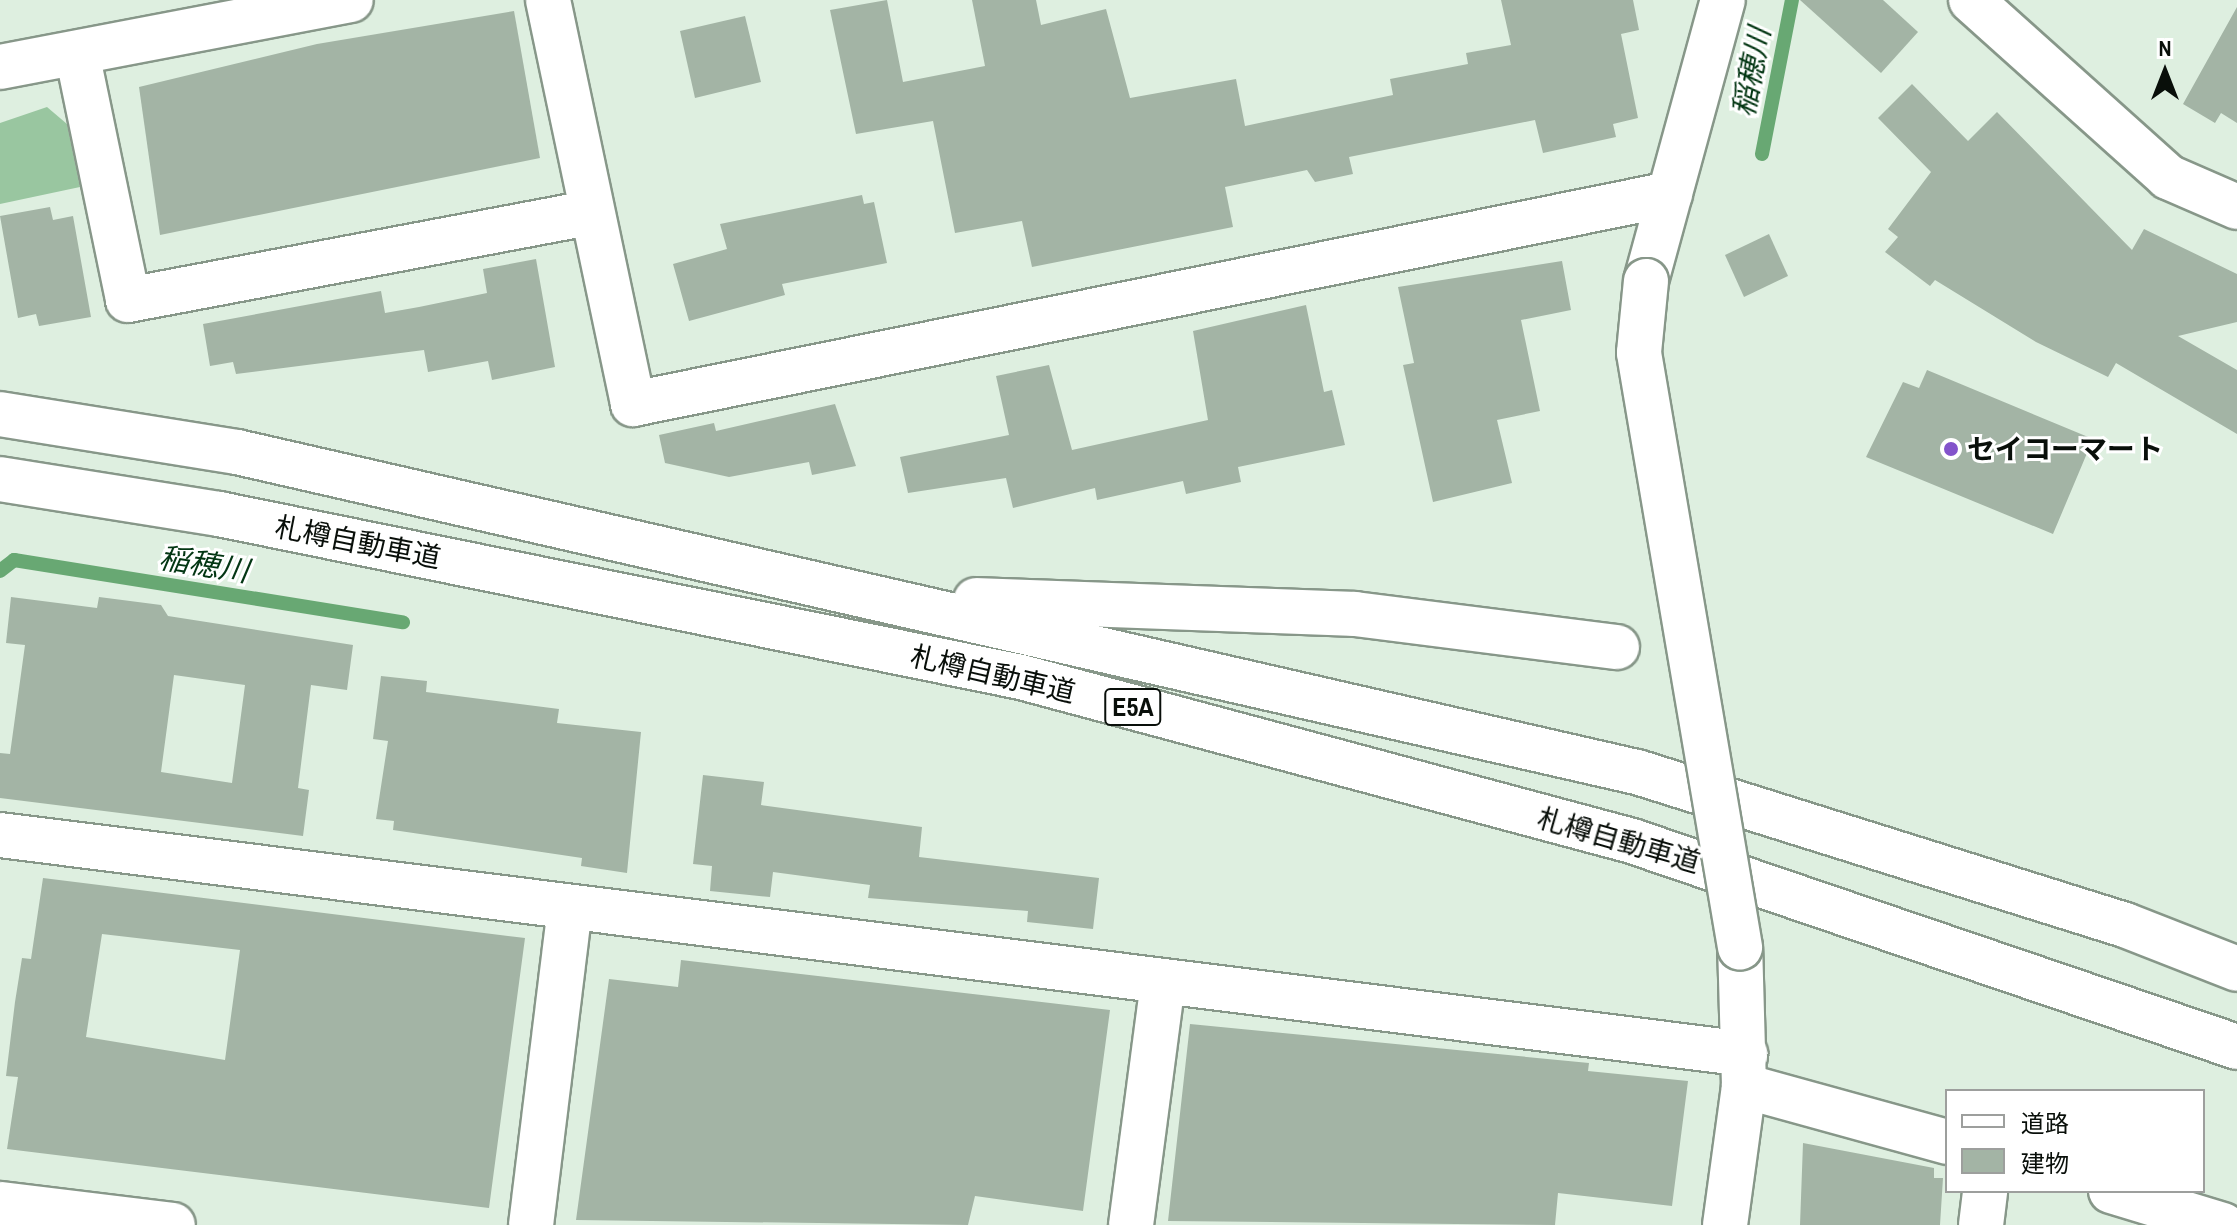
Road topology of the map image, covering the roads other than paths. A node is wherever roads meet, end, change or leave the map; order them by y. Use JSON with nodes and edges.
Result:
{"nodes":[{"id":1,"x":351,"y":0,"type":"edge"},
{"id":2,"x":548,"y":0,"type":"edge"},
{"id":3,"x":1723,"y":0,"type":"edge"},
{"id":4,"x":1971,"y":0,"type":"edge"},
{"id":5,"x":227,"y":12,"type":"edge"},
{"id":6,"x":77,"y":53,"type":"junction"},
{"id":7,"x":0,"y":67,"type":"edge"},
{"id":8,"x":1670,"y":194,"type":"junction"},
{"id":9,"x":2237,"y":207,"type":"edge"},
{"id":10,"x":592,"y":212,"type":"junction"},
{"id":11,"x":0,"y":414,"type":"edge"},
{"id":12,"x":0,"y":479,"type":"edge"},
{"id":13,"x":873,"y":597,"type":"junction"},
{"id":14,"x":1617,"y":647,"type":"dead end"},
{"id":15,"x":0,"y":835,"type":"edge"},
{"id":16,"x":570,"y":907,"type":"junction"},
{"id":17,"x":2237,"y":969,"type":"edge"},
{"id":18,"x":1163,"y":981,"type":"junction"},
{"id":19,"x":2237,"y":1047,"type":"edge"},
{"id":20,"x":1745,"y":1070,"type":"junction"},
{"id":21,"x":1945,"y":1141,"type":"edge"},
{"id":22,"x":1985,"y":1193,"type":"edge"},
{"id":23,"x":2117,"y":1193,"type":"edge"},
{"id":24,"x":0,"y":1204,"type":"edge"},
{"id":25,"x":173,"y":1225,"type":"edge"},
{"id":26,"x":531,"y":1225,"type":"edge"},
{"id":27,"x":1131,"y":1225,"type":"edge"},
{"id":28,"x":1725,"y":1225,"type":"edge"},
{"id":29,"x":1981,"y":1225,"type":"edge"},
{"id":30,"x":2221,"y":1225,"type":"edge"}],
"edges":[{"from":1,"to":5,"type":"main road"},
{"from":2,"to":10,"type":"main road"},
{"from":3,"to":8,"type":"main road"},
{"from":4,"to":9,"type":"main road"},
{"from":5,"to":6,"type":"main road"},
{"from":6,"to":7,"type":"main road"},
{"from":6,"to":10,"type":"main road"},
{"from":8,"to":10,"type":"main road"},
{"from":8,"to":20,"type":"main road","bridge":true},
{"from":11,"to":13,"type":"main road","name":"札樽自動車道","number":"E5A"},
{"from":12,"to":19,"type":"main road","name":"札樽自動車道","number":"E5A"},
{"from":13,"to":14,"type":"main road"},
{"from":13,"to":17,"type":"main road","name":"札樽自動車道","number":"E5A"},
{"from":15,"to":16,"type":"main road"},
{"from":16,"to":18,"type":"main road"},
{"from":16,"to":26,"type":"main road"},
{"from":18,"to":20,"type":"main road"},
{"from":18,"to":27,"type":"main road"},
{"from":20,"to":21,"type":"main road"},
{"from":20,"to":28,"type":"main road"},
{"from":22,"to":29,"type":"main road"},
{"from":23,"to":30,"type":"main road"},
{"from":24,"to":25,"type":"main road"}]}
